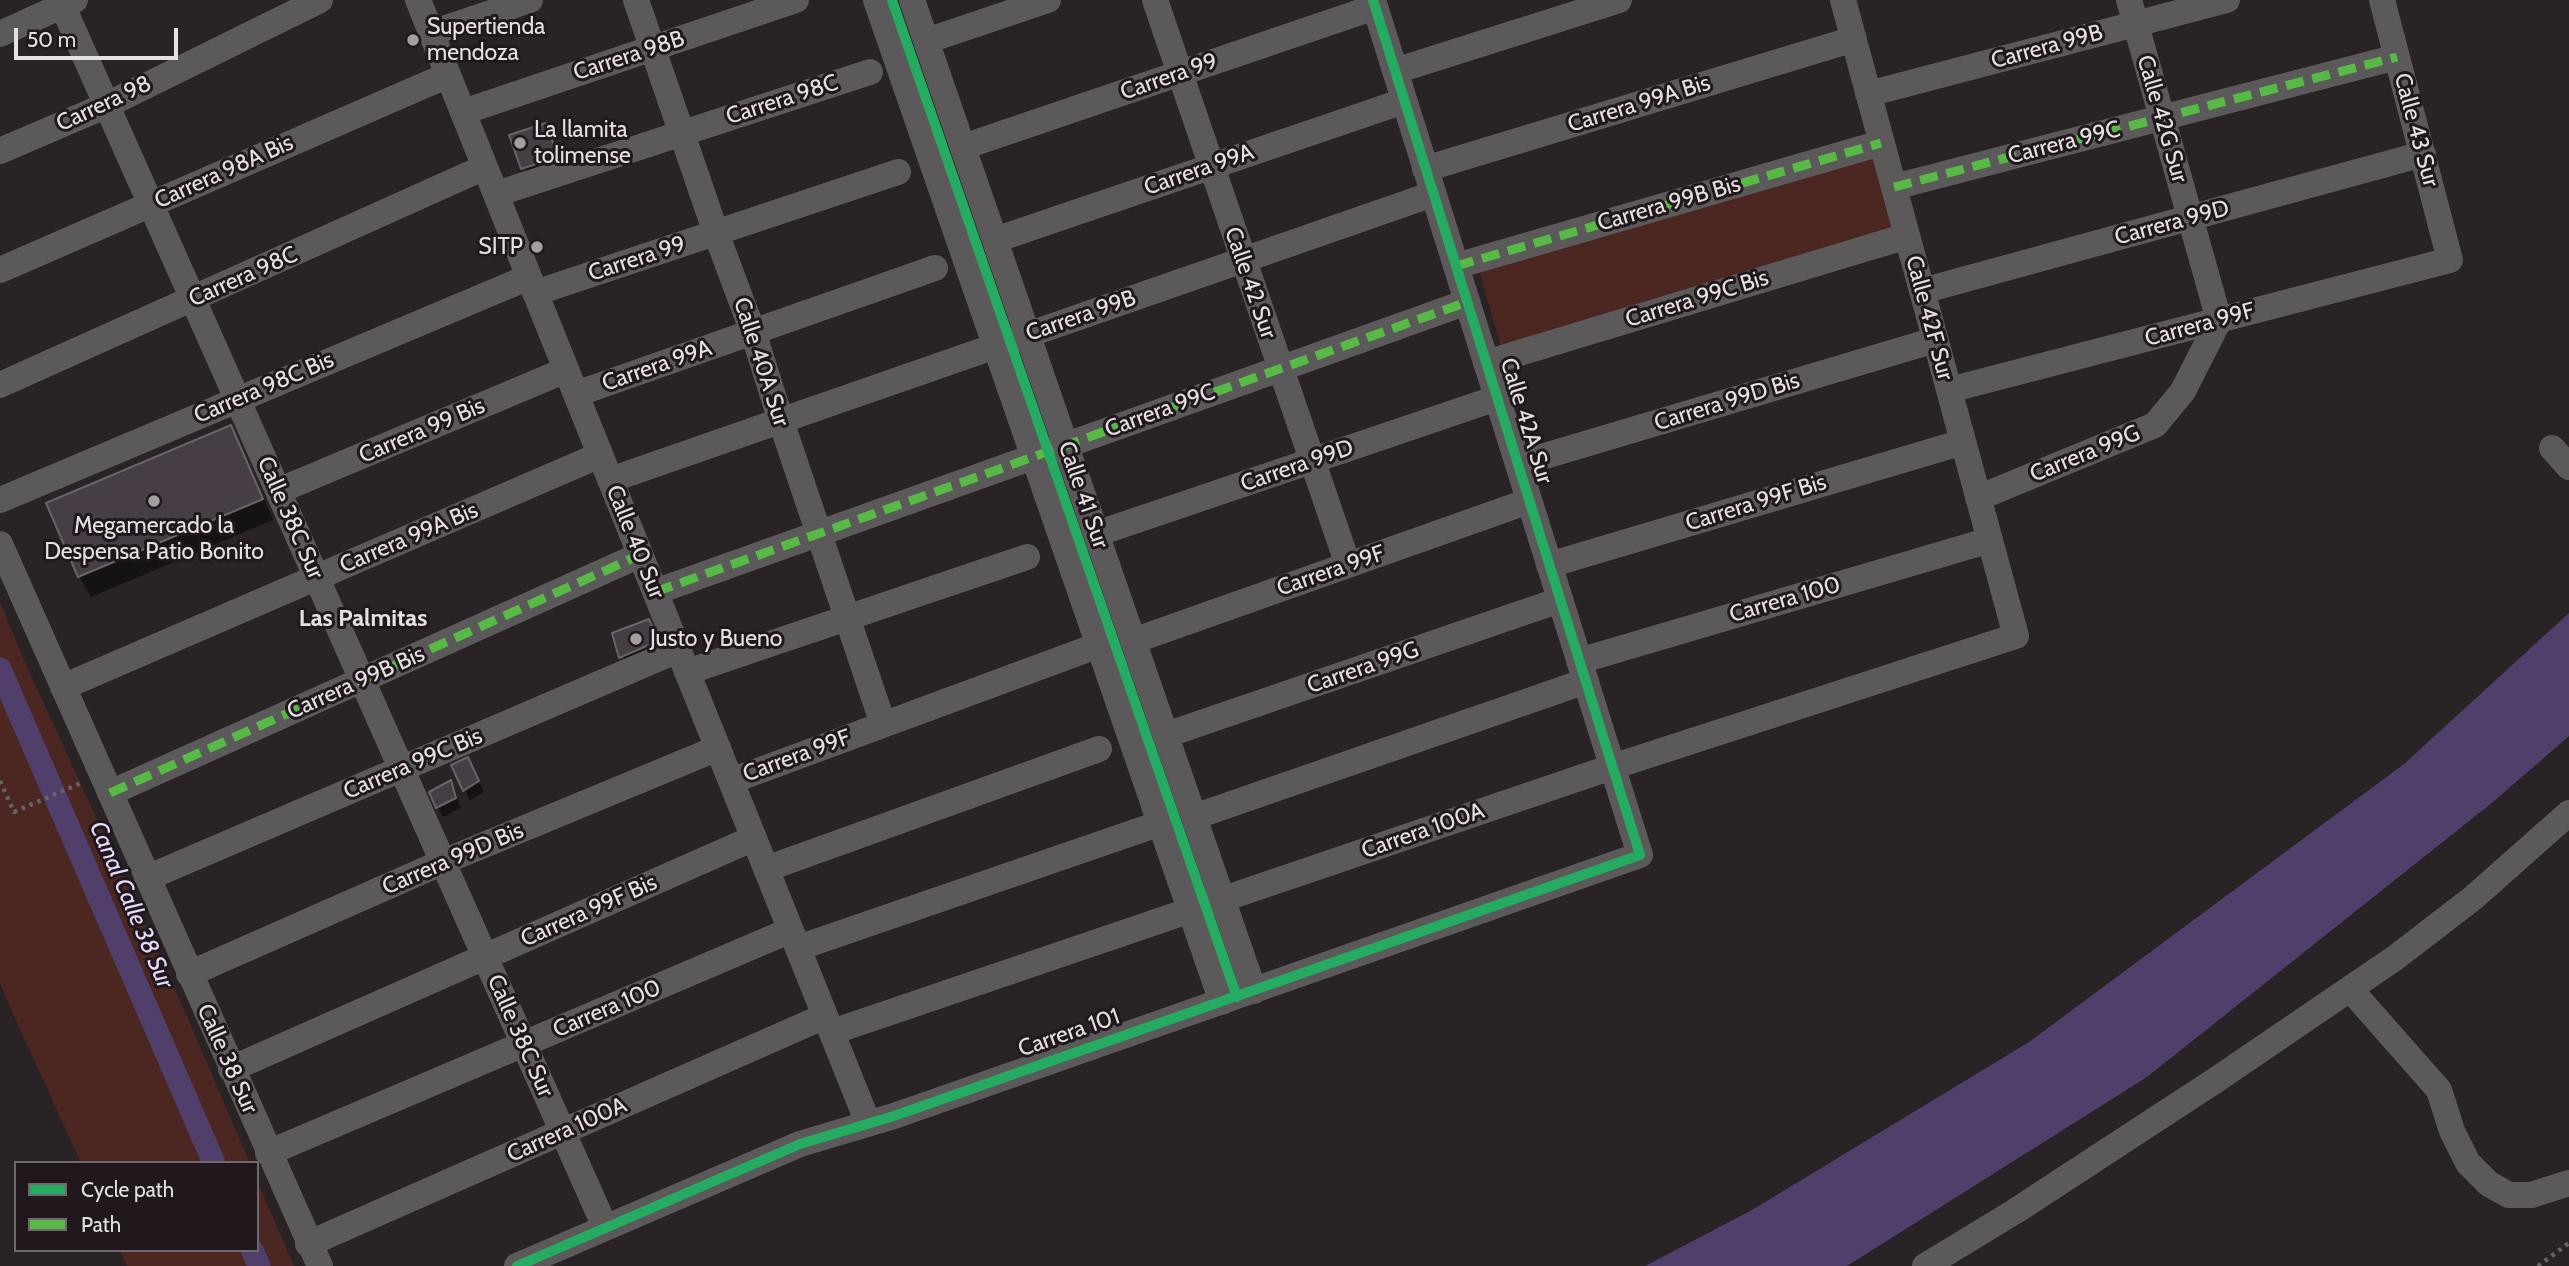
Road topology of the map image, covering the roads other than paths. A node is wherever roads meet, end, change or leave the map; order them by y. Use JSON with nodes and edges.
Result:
{"nodes":[{"id":1,"x":320,"y":0,"type":"edge"},
{"id":2,"x":418,"y":0,"type":"edge"},
{"id":3,"x":530,"y":0,"type":"edge"},
{"id":4,"x":636,"y":0,"type":"edge"},
{"id":5,"x":796,"y":0,"type":"edge"},
{"id":6,"x":876,"y":0,"type":"edge"},
{"id":7,"x":912,"y":0,"type":"edge"},
{"id":8,"x":1048,"y":0,"type":"edge"},
{"id":9,"x":1155,"y":0,"type":"edge"},
{"id":10,"x":1619,"y":0,"type":"edge"},
{"id":11,"x":1843,"y":0,"type":"edge"},
{"id":12,"x":2227,"y":0,"type":"edge"},
{"id":13,"x":2382,"y":0,"type":"edge"},
{"id":14,"x":66,"y":2,"type":"edge"},
{"id":15,"x":1374,"y":3,"type":"edge"},
{"id":16,"x":2132,"y":12,"type":"edge"},
{"id":17,"x":431,"y":33,"type":"junction"},
{"id":18,"x":0,"y":34,"type":"edge"},
{"id":19,"x":1854,"y":39,"type":"junction"},
{"id":20,"x":926,"y":41,"type":"junction"},
{"id":21,"x":653,"y":48,"type":"junction"},
{"id":22,"x":2397,"y":57,"type":"junction"},
{"id":23,"x":1395,"y":71,"type":"junction"},
{"id":24,"x":870,"y":72,"type":"dead end"},
{"id":25,"x":1180,"y":73,"type":"junction"},
{"id":26,"x":448,"y":75,"type":"junction"},
{"id":27,"x":1868,"y":94,"type":"junction"},
{"id":28,"x":1404,"y":101,"type":"junction"},
{"id":29,"x":107,"y":105,"type":"junction"},
{"id":30,"x":463,"y":112,"type":"junction"},
{"id":31,"x":2162,"y":118,"type":"junction"},
{"id":32,"x":681,"y":132,"type":"junction"},
{"id":33,"x":1881,"y":143,"type":"junction"},
{"id":34,"x":963,"y":147,"type":"junction"},
{"id":35,"x":0,"y":151,"type":"edge"},
{"id":36,"x":2423,"y":154,"type":"junction"},
{"id":37,"x":1211,"y":166,"type":"junction"},
{"id":38,"x":485,"y":167,"type":"junction"},
{"id":39,"x":1425,"y":169,"type":"junction"},
{"id":40,"x":898,"y":172,"type":"dead end"},
{"id":41,"x":1894,"y":187,"type":"junction"},
{"id":42,"x":496,"y":194,"type":"junction"},
{"id":43,"x":1433,"y":194,"type":"junction"},
{"id":44,"x":151,"y":204,"type":"junction"},
{"id":45,"x":2190,"y":218,"type":"junction"},
{"id":46,"x":716,"y":233,"type":"junction"},
{"id":47,"x":1907,"y":236,"type":"junction"},
{"id":48,"x":995,"y":240,"type":"junction"},
{"id":49,"x":1242,"y":260,"type":"junction"},
{"id":50,"x":2450,"y":260,"type":"joint"},
{"id":51,"x":1456,"y":266,"type":"junction"},
{"id":52,"x":935,"y":268,"type":"dead end"},
{"id":53,"x":0,"y":270,"type":"edge"},
{"id":54,"x":532,"y":285,"type":"junction"},
{"id":55,"x":1922,"y":290,"type":"junction"},
{"id":56,"x":193,"y":300,"type":"junction"},
{"id":57,"x":1467,"y":302,"type":"junction"},
{"id":58,"x":2219,"y":320,"type":"junction"},
{"id":59,"x":753,"y":332,"type":"junction"},
{"id":60,"x":1028,"y":335,"type":"junction"},
{"id":61,"x":1935,"y":340,"type":"junction"},
{"id":62,"x":995,"y":346,"type":"junction"},
{"id":63,"x":1486,"y":363,"type":"junction"},
{"id":64,"x":1279,"y":369,"type":"junction"},
{"id":65,"x":571,"y":382,"type":"junction"},
{"id":66,"x":0,"y":385,"type":"edge"},
{"id":67,"x":1949,"y":390,"type":"junction"},
{"id":68,"x":1497,"y":398,"type":"junction"},
{"id":69,"x":238,"y":400,"type":"junction"},
{"id":70,"x":780,"y":421,"type":"junction"},
{"id":71,"x":1963,"y":442,"type":"junction"},
{"id":72,"x":1066,"y":445,"type":"junction"},
{"id":73,"x":600,"y":455,"type":"junction"},
{"id":74,"x":1034,"y":456,"type":"junction"},
{"id":75,"x":1310,"y":461,"type":"junction"},
{"id":76,"x":1518,"y":464,"type":"junction"},
{"id":77,"x":610,"y":480,"type":"junction"},
{"id":78,"x":278,"y":491,"type":"junction"},
{"id":79,"x":1978,"y":498,"type":"junction"},
{"id":80,"x":0,"y":500,"type":"edge"},
{"id":81,"x":1529,"y":501,"type":"junction"},
{"id":82,"x":819,"y":533,"type":"junction"},
{"id":83,"x":1096,"y":534,"type":"junction"},
{"id":84,"x":1990,"y":540,"type":"junction"},
{"id":85,"x":0,"y":544,"type":"edge"},
{"id":86,"x":640,"y":555,"type":"junction"},
{"id":87,"x":1027,"y":557,"type":"dead end"},
{"id":88,"x":1348,"y":565,"type":"junction"},
{"id":89,"x":1549,"y":565,"type":"junction"},
{"id":90,"x":317,"y":578,"type":"junction"},
{"id":91,"x":655,"y":592,"type":"junction"},
{"id":92,"x":1560,"y":600,"type":"junction"},
{"id":93,"x":847,"y":617,"type":"junction"},
{"id":94,"x":2016,"y":636,"type":"joint"},
{"id":95,"x":1133,"y":641,"type":"junction"},
{"id":96,"x":1099,"y":645,"type":"junction"},
{"id":97,"x":683,"y":661,"type":"junction"},
{"id":98,"x":1583,"y":671,"type":"junction"},
{"id":99,"x":362,"y":680,"type":"junction"},
{"id":100,"x":63,"y":687,"type":"junction"},
{"id":101,"x":883,"y":724,"type":"junction"},
{"id":102,"x":1166,"y":735,"type":"junction"},
{"id":103,"x":718,"y":748,"type":"junction"},
{"id":104,"x":1099,"y":749,"type":"dead end"},
{"id":105,"x":1612,"y":766,"type":"junction"},
{"id":106,"x":402,"y":769,"type":"junction"},
{"id":107,"x":731,"y":780,"type":"junction"},
{"id":108,"x":106,"y":784,"type":"junction"},
{"id":109,"x":2569,"y":813,"type":"edge"},
{"id":110,"x":1194,"y":817,"type":"junction"},
{"id":111,"x":1161,"y":824,"type":"junction"},
{"id":112,"x":754,"y":838,"type":"junction"},
{"id":113,"x":1640,"y":855,"type":"joint"},
{"id":114,"x":443,"y":862,"type":"junction"},
{"id":115,"x":766,"y":869,"type":"junction"},
{"id":116,"x":147,"y":878,"type":"junction"},
{"id":117,"x":1223,"y":898,"type":"junction"},
{"id":118,"x":1190,"y":909,"type":"junction"},
{"id":119,"x":795,"y":939,"type":"junction"},
{"id":120,"x":485,"y":957,"type":"junction"},
{"id":121,"x":190,"y":974,"type":"junction"},
{"id":122,"x":2350,"y":989,"type":"junction"},
{"id":123,"x":1254,"y":991,"type":"junction"},
{"id":124,"x":1223,"y":1002,"type":"junction"},
{"id":125,"x":829,"y":1024,"type":"junction"},
{"id":126,"x":524,"y":1044,"type":"junction"},
{"id":127,"x":232,"y":1069,"type":"junction"},
{"id":128,"x":869,"y":1123,"type":"junction"},
{"id":129,"x":563,"y":1132,"type":"junction"},
{"id":130,"x":268,"y":1153,"type":"junction"},
{"id":131,"x":2569,"y":1183,"type":"edge"},
{"id":132,"x":605,"y":1227,"type":"junction"},
{"id":133,"x":314,"y":1255,"type":"edge"},
{"id":134,"x":517,"y":1266,"type":"edge"},
{"id":135,"x":1925,"y":1266,"type":"edge"}],
"edges":[{"from":1,"to":29,"type":"street","name":"Carrera 98"},
{"from":2,"to":17,"type":"street","name":"Calle 40 Sur"},
{"from":3,"to":17,"type":"street"},
{"from":4,"to":21,"type":"street","name":"Calle 40A Sur"},
{"from":5,"to":21,"type":"street","name":"Carrera 98B"},
{"from":6,"to":62,"type":"street","name":"Calle 41 Sur"},
{"from":7,"to":20,"type":"street","name":"Calle 41 Sur"},
{"from":8,"to":20,"type":"street"},
{"from":9,"to":25,"type":"street","name":"Calle 42 Sur"},
{"from":10,"to":23,"type":"street"},
{"from":11,"to":19,"type":"street","name":"Calle 42F Sur"},
{"from":12,"to":16,"type":"street","name":"Carrera 99B"},
{"from":13,"to":22,"type":"street","name":"Calle 43 Sur"},
{"from":14,"to":18,"type":"street"},
{"from":14,"to":29,"type":"street","name":"Calle 38C Sur"},
{"from":15,"to":23,"type":"street","name":"Calle 42A Sur"},
{"from":15,"to":25,"type":"street","name":"Carrera 99"},
{"from":16,"to":27,"type":"street","name":"Carrera 99B"},
{"from":16,"to":31,"type":"street","name":"Calle 42G Sur"},
{"from":17,"to":26,"type":"street","name":"Calle 40 Sur"},
{"from":19,"to":27,"type":"street","name":"Calle 42F Sur"},
{"from":19,"to":39,"type":"street","name":"Carrera 99A Bis"},
{"from":20,"to":34,"type":"street","name":"Calle 41 Sur"},
{"from":21,"to":30,"type":"street","name":"Carrera 98B"},
{"from":21,"to":32,"type":"street","name":"Calle 40A Sur"},
{"from":22,"to":31,"type":"street","name":"Carrera 99C"},
{"from":22,"to":36,"type":"street","name":"Calle 43 Sur"},
{"from":23,"to":28,"type":"street","name":"Calle 42A Sur"},
{"from":24,"to":32,"type":"street","name":"Carrera 98C"},
{"from":25,"to":34,"type":"street","name":"Carrera 99"},
{"from":25,"to":37,"type":"street","name":"Calle 42 Sur"},
{"from":26,"to":30,"type":"street","name":"Calle 40 Sur"},
{"from":26,"to":44,"type":"street","name":"Carrera 98A Bis"},
{"from":27,"to":33,"type":"street","name":"Calle 42F Sur"},
{"from":28,"to":37,"type":"street","name":"Carrera 99A"},
{"from":28,"to":39,"type":"street","name":"Calle 42A Sur"},
{"from":29,"to":35,"type":"street","name":"Carrera 98"},
{"from":29,"to":44,"type":"street","name":"Calle 38C Sur"},
{"from":30,"to":38,"type":"street","name":"Calle 40 Sur"},
{"from":31,"to":41,"type":"street","name":"Carrera 99C"},
{"from":31,"to":45,"type":"street","name":"Calle 42G Sur"},
{"from":32,"to":42,"type":"street","name":"Carrera 98C"},
{"from":32,"to":46,"type":"street","name":"Calle 40A Sur"},
{"from":33,"to":41,"type":"street","name":"Calle 42F Sur"},
{"from":33,"to":51,"type":"street","name":"Carrera 99B Bis"},
{"from":34,"to":48,"type":"street","name":"Calle 41 Sur"},
{"from":36,"to":45,"type":"street","name":"Carrera 99D"},
{"from":36,"to":50,"type":"street","name":"Calle 43 Sur"},
{"from":37,"to":48,"type":"street","name":"Carrera 99A"},
{"from":37,"to":49,"type":"street","name":"Calle 42 Sur"},
{"from":38,"to":42,"type":"street","name":"Calle 40 Sur"},
{"from":38,"to":56,"type":"street","name":"Carrera 98C"},
{"from":39,"to":43,"type":"street","name":"Calle 42A Sur"},
{"from":40,"to":46,"type":"street","name":"Carrera 99"},
{"from":41,"to":47,"type":"street","name":"Calle 42F Sur"},
{"from":42,"to":54,"type":"street","name":"Calle 40 Sur"},
{"from":43,"to":49,"type":"street","name":"Carrera 99B"},
{"from":43,"to":51,"type":"street","name":"Calle 42A Sur"},
{"from":44,"to":53,"type":"street","name":"Carrera 98A Bis"},
{"from":44,"to":56,"type":"street","name":"Calle 38C Sur"},
{"from":45,"to":55,"type":"street","name":"Carrera 99D"},
{"from":45,"to":58,"type":"street","name":"Calle 42G Sur"},
{"from":46,"to":54,"type":"street","name":"Carrera 99"},
{"from":46,"to":59,"type":"street","name":"Calle 40A Sur"},
{"from":47,"to":55,"type":"street","name":"Calle 42F Sur"},
{"from":47,"to":63,"type":"street","name":"Carrera 99C Bis"},
{"from":48,"to":60,"type":"street","name":"Calle 41 Sur"},
{"from":49,"to":60,"type":"street","name":"Carrera 99B"},
{"from":49,"to":64,"type":"street","name":"Calle 42 Sur"},
{"from":50,"to":58,"type":"street","name":"Carrera 99F"},
{"from":51,"to":57,"type":"street","name":"Calle 42A Sur"},
{"from":52,"to":59,"type":"street","name":"Carrera 99A"},
{"from":54,"to":65,"type":"street","name":"Calle 40 Sur"},
{"from":54,"to":69,"type":"street","name":"Carrera 98C Bis"},
{"from":55,"to":61,"type":"street","name":"Calle 42F Sur"},
{"from":56,"to":66,"type":"street","name":"Carrera 98C"},
{"from":56,"to":69,"type":"street","name":"Calle 38C Sur"},
{"from":57,"to":63,"type":"street","name":"Calle 42A Sur"},
{"from":57,"to":64,"type":"street","name":"Carrera 99C"},
{"from":58,"to":67,"type":"street","name":"Carrera 99F"},
{"from":58,"to":79,"type":"street","name":"Carrera 99G"},
{"from":59,"to":65,"type":"street","name":"Carrera 99A"},
{"from":59,"to":70,"type":"street","name":"Calle 40A Sur"},
{"from":60,"to":62,"type":"street","name":"Carrera 99B"},
{"from":60,"to":72,"type":"street","name":"Calle 41 Sur"},
{"from":61,"to":67,"type":"street","name":"Calle 42F Sur"},
{"from":61,"to":76,"type":"street","name":"Carrera 99D Bis"},
{"from":62,"to":70,"type":"street","name":"Carrera 99B"},
{"from":62,"to":74,"type":"street","name":"Calle 41 Sur"},
{"from":63,"to":68,"type":"street","name":"Calle 42A Sur"},
{"from":64,"to":72,"type":"street","name":"Carrera 99C"},
{"from":64,"to":75,"type":"street","name":"Calle 42 Sur"},
{"from":65,"to":73,"type":"street","name":"Calle 40 Sur"},
{"from":65,"to":78,"type":"street","name":"Carrera 99 Bis"},
{"from":67,"to":71,"type":"street","name":"Calle 42F Sur"},
{"from":68,"to":75,"type":"street","name":"Carrera 99D"},
{"from":68,"to":76,"type":"street","name":"Calle 42A Sur"},
{"from":69,"to":78,"type":"street","name":"Calle 38C Sur"},
{"from":69,"to":80,"type":"street","name":"Carrera 98C Bis"},
{"from":70,"to":77,"type":"street","name":"Carrera 99B"},
{"from":70,"to":82,"type":"street","name":"Calle 40A Sur"},
{"from":71,"to":79,"type":"street","name":"Calle 42F Sur"},
{"from":71,"to":89,"type":"street","name":"Carrera 99F Bis"},
{"from":72,"to":74,"type":"street","name":"Carrera 99C"},
{"from":72,"to":83,"type":"street","name":"Calle 41 Sur"},
{"from":73,"to":77,"type":"street","name":"Calle 40 Sur"},
{"from":73,"to":90,"type":"street","name":"Carrera 99A Bis"},
{"from":74,"to":82,"type":"street","name":"Carrera 99C"},
{"from":74,"to":96,"type":"street","name":"Calle 41 Sur"},
{"from":75,"to":83,"type":"street","name":"Carrera 99D"},
{"from":75,"to":88,"type":"street","name":"Calle 42 Sur"},
{"from":76,"to":81,"type":"street","name":"Calle 42A Sur"},
{"from":77,"to":86,"type":"street","name":"Calle 40 Sur"},
{"from":78,"to":90,"type":"street","name":"Calle 38C Sur"},
{"from":79,"to":84,"type":"street","name":"Calle 42F Sur"},
{"from":81,"to":88,"type":"street","name":"Carrera 99F"},
{"from":81,"to":89,"type":"street","name":"Calle 42A Sur"},
{"from":82,"to":91,"type":"street","name":"Carrera 99C"},
{"from":82,"to":93,"type":"street","name":"Calle 40A Sur"},
{"from":83,"to":95,"type":"street","name":"Calle 41 Sur"},
{"from":84,"to":94,"type":"street","name":"Calle 42F Sur"},
{"from":84,"to":98,"type":"street","name":"Carrera 100"},
{"from":85,"to":100,"type":"street","name":"Calle 38 Sur"},
{"from":86,"to":91,"type":"street","name":"Calle 40 Sur"},
{"from":86,"to":99,"type":"street","name":"Carrera 99B Bis"},
{"from":87,"to":93,"type":"street"},
{"from":88,"to":95,"type":"street","name":"Carrera 99F"},
{"from":89,"to":92,"type":"street","name":"Calle 42A Sur"},
{"from":90,"to":99,"type":"street","name":"Calle 38C Sur"},
{"from":90,"to":100,"type":"street","name":"Carrera 99A Bis"},
{"from":91,"to":97,"type":"street","name":"Calle 40 Sur"},
{"from":92,"to":98,"type":"street","name":"Calle 42A Sur"},
{"from":92,"to":102,"type":"street","name":"Carrera 99G"},
{"from":93,"to":97,"type":"street"},
{"from":93,"to":101,"type":"street","name":"Calle 40A Sur"},
{"from":94,"to":105,"type":"street","name":"Carrera 100A"},
{"from":95,"to":102,"type":"street","name":"Calle 41 Sur"},
{"from":96,"to":101,"type":"street","name":"Carrera 99F"},
{"from":96,"to":111,"type":"street","name":"Calle 41 Sur"},
{"from":97,"to":103,"type":"street","name":"Calle 40 Sur"},
{"from":97,"to":106,"type":"street","name":"Carrera 99C Bis"},
{"from":98,"to":105,"type":"street","name":"Calle 42A Sur"},
{"from":98,"to":110,"type":"street","name":"Carrera 100"},
{"from":99,"to":106,"type":"street","name":"Calle 38C Sur"},
{"from":99,"to":108,"type":"street","name":"Carrera 99B Bis"},
{"from":100,"to":108,"type":"street","name":"Calle 38 Sur"},
{"from":101,"to":107,"type":"street","name":"Carrera 99F"},
{"from":102,"to":110,"type":"street","name":"Calle 41 Sur"},
{"from":103,"to":107,"type":"street","name":"Calle 40 Sur"},
{"from":103,"to":114,"type":"street","name":"Carrera 99D Bis"},
{"from":104,"to":115,"type":"street"},
{"from":105,"to":113,"type":"street","name":"Calle 42A Sur"},
{"from":105,"to":117,"type":"street","name":"Carrera 100A"},
{"from":106,"to":114,"type":"street","name":"Calle 38C Sur"},
{"from":106,"to":116,"type":"street","name":"Carrera 99C Bis"},
{"from":107,"to":112,"type":"street","name":"Calle 40 Sur"},
{"from":108,"to":116,"type":"street","name":"Calle 38 Sur"},
{"from":109,"to":122,"type":"street"},
{"from":110,"to":117,"type":"street","name":"Calle 41 Sur"},
{"from":111,"to":118,"type":"street","name":"Calle 41 Sur"},
{"from":111,"to":119,"type":"street","name":"Carrera 100"},
{"from":112,"to":115,"type":"street","name":"Calle 40 Sur"},
{"from":112,"to":120,"type":"street","name":"Carrera 99F Bis"},
{"from":113,"to":123,"type":"street","name":"Carrera 101"},
{"from":114,"to":120,"type":"street","name":"Calle 38C Sur"},
{"from":114,"to":121,"type":"street","name":"Carrera 99D Bis"},
{"from":115,"to":119,"type":"street","name":"Calle 40 Sur"},
{"from":116,"to":121,"type":"street","name":"Calle 38 Sur"},
{"from":117,"to":118,"type":"street","name":"Carrera 100A"},
{"from":117,"to":123,"type":"street","name":"Calle 41 Sur"},
{"from":118,"to":124,"type":"street","name":"Calle 41 Sur"},
{"from":118,"to":125,"type":"street","name":"Carrera 100A"},
{"from":119,"to":125,"type":"street","name":"Calle 40 Sur"},
{"from":119,"to":126,"type":"street","name":"Carrera 100"},
{"from":120,"to":126,"type":"street","name":"Calle 38C Sur"},
{"from":120,"to":127,"type":"street","name":"Carrera 99F Bis"},
{"from":121,"to":127,"type":"street","name":"Calle 38 Sur"},
{"from":122,"to":131,"type":"street"},
{"from":122,"to":135,"type":"street"},
{"from":123,"to":124,"type":"street","name":"Carrera 101"},
{"from":124,"to":128,"type":"street","name":"Carrera 101"},
{"from":125,"to":128,"type":"street","name":"Calle 40 Sur"},
{"from":125,"to":129,"type":"street","name":"Carrera 100A"},
{"from":126,"to":129,"type":"street","name":"Calle 38C Sur"},
{"from":126,"to":130,"type":"street","name":"Carrera 100"},
{"from":127,"to":130,"type":"street","name":"Calle 38 Sur"},
{"from":128,"to":132,"type":"street","name":"Carrera 101"},
{"from":129,"to":132,"type":"street","name":"Calle 38C Sur"},
{"from":129,"to":133,"type":"street","name":"Carrera 100A"},
{"from":130,"to":133,"type":"street","name":"Calle 38 Sur"},
{"from":132,"to":134,"type":"street","name":"Carrera 101"}]}
